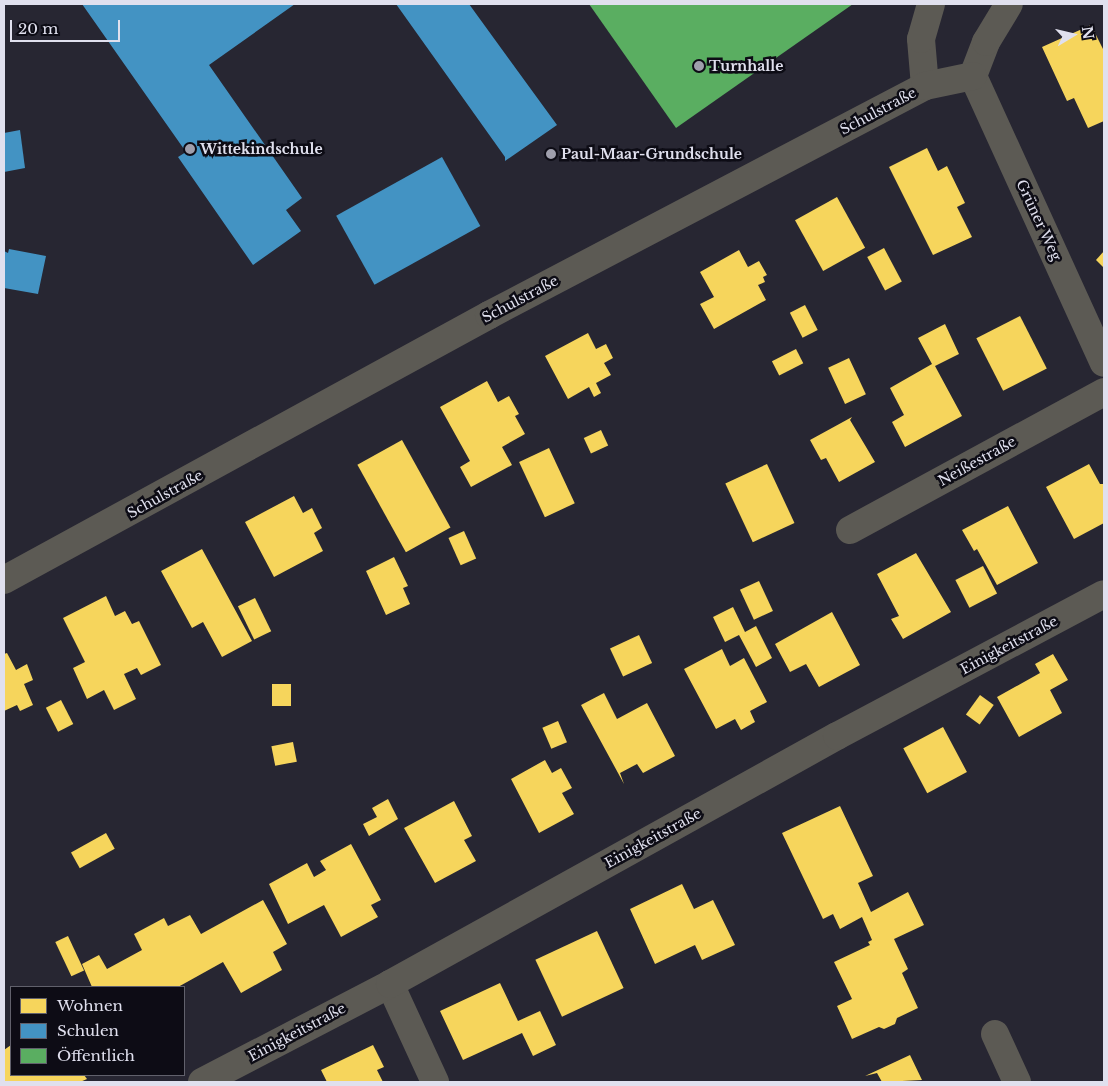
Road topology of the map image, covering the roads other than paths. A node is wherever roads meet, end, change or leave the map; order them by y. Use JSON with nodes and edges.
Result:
{"nodes":[{"id":1,"x":931,"y":4,"type":"edge"},
{"id":2,"x":1009,"y":4,"type":"edge"},
{"id":3,"x":973,"y":76,"type":"junction"},
{"id":4,"x":925,"y":86,"type":"junction"},
{"id":5,"x":1104,"y":363,"type":"edge"},
{"id":6,"x":1104,"y":392,"type":"edge"},
{"id":7,"x":850,"y":530,"type":"dead end"},
{"id":8,"x":4,"y":580,"type":"edge"},
{"id":9,"x":1104,"y":594,"type":"edge"},
{"id":10,"x":390,"y":984,"type":"junction"},
{"id":11,"x":995,"y":1034,"type":"dead end"},
{"id":12,"x":202,"y":1082,"type":"edge"},
{"id":13,"x":435,"y":1082,"type":"edge"},
{"id":14,"x":1017,"y":1082,"type":"edge"}],
"edges":[{"from":1,"to":4,"type":"street"},
{"from":2,"to":3,"type":"street"},
{"from":3,"to":4,"type":"street","name":"Schulstraße"},
{"from":3,"to":5,"type":"street","name":"Grüner Weg"},
{"from":4,"to":8,"type":"street","name":"Schulstraße"},
{"from":6,"to":7,"type":"street","name":"Neißestraße"},
{"from":9,"to":10,"type":"street","name":"Einigkeitstraße"},
{"from":10,"to":12,"type":"street","name":"Einigkeitstraße"},
{"from":10,"to":13,"type":"street"},
{"from":11,"to":14,"type":"street"}]}
